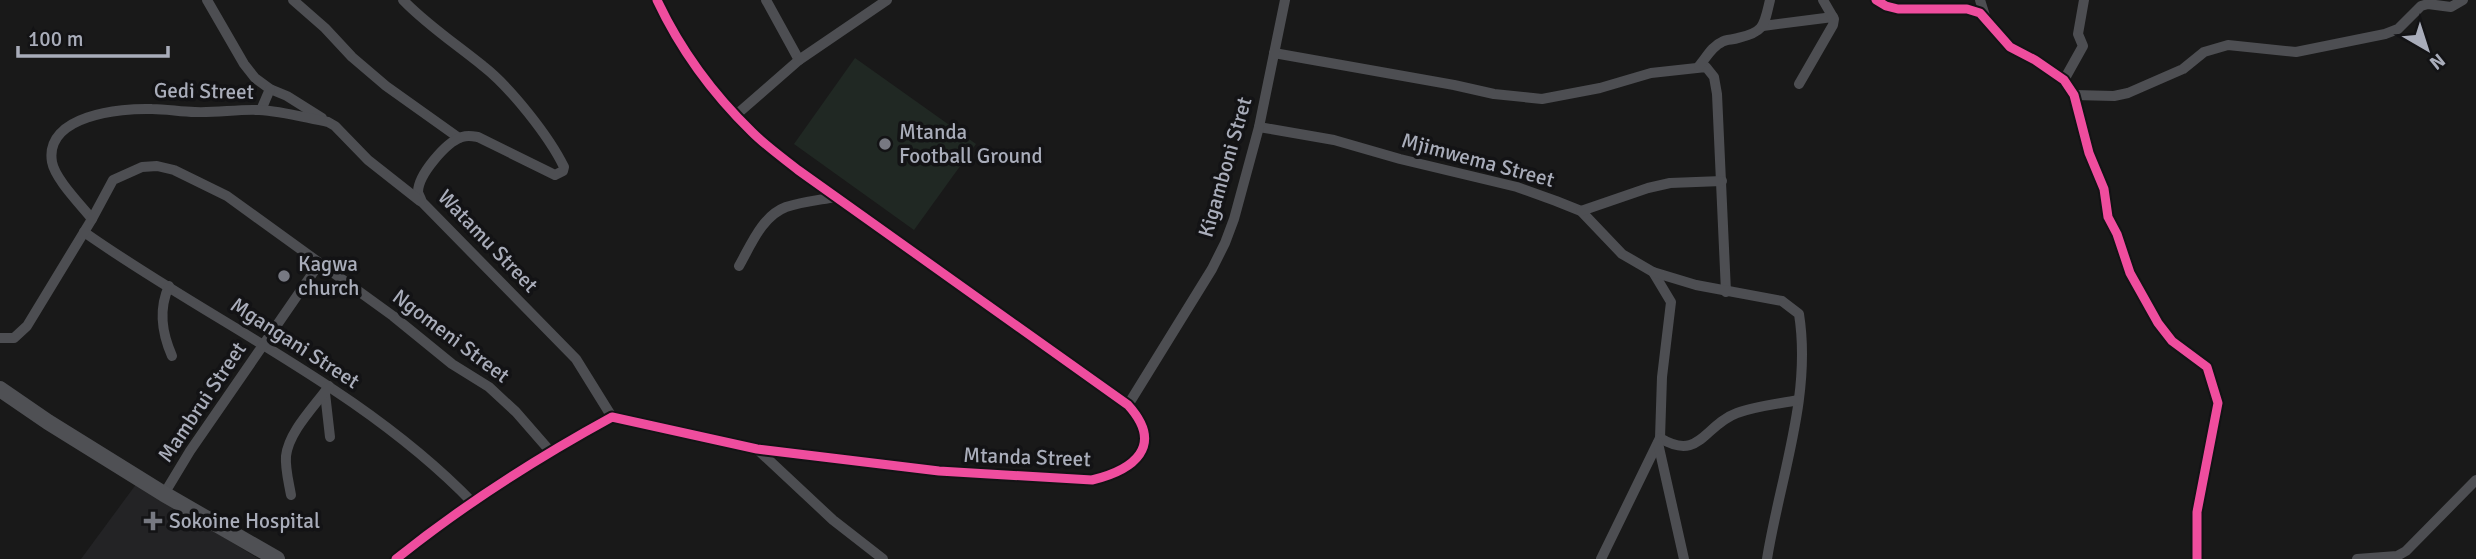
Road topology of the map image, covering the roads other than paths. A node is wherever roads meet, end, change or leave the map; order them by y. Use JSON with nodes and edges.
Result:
{"nodes":[{"id":1,"x":207,"y":0,"type":"edge"},
{"id":2,"x":293,"y":0,"type":"edge"},
{"id":3,"x":403,"y":0,"type":"edge"},
{"id":4,"x":657,"y":0,"type":"edge"},
{"id":5,"x":766,"y":0,"type":"edge"},
{"id":6,"x":886,"y":0,"type":"edge"},
{"id":7,"x":1285,"y":0,"type":"edge"},
{"id":8,"x":1770,"y":0,"type":"edge"},
{"id":9,"x":1823,"y":0,"type":"edge"},
{"id":10,"x":1876,"y":0,"type":"edge"},
{"id":11,"x":1980,"y":0,"type":"edge"},
{"id":12,"x":2084,"y":0,"type":"edge"},
{"id":13,"x":2463,"y":0,"type":"edge"},
{"id":14,"x":1833,"y":16,"type":"junction"},
{"id":15,"x":1985,"y":16,"type":"junction"},
{"id":16,"x":1763,"y":26,"type":"junction"},
{"id":17,"x":1274,"y":53,"type":"junction"},
{"id":18,"x":799,"y":60,"type":"junction"},
{"id":19,"x":1699,"y":66,"type":"junction"},
{"id":20,"x":2064,"y":80,"type":"junction"},
{"id":21,"x":1799,"y":84,"type":"dead end"},
{"id":22,"x":270,"y":89,"type":"junction"},
{"id":23,"x":2074,"y":95,"type":"junction"},
{"id":24,"x":261,"y":110,"type":"junction"},
{"id":25,"x":736,"y":115,"type":"junction"},
{"id":26,"x":328,"y":122,"type":"junction"},
{"id":27,"x":1259,"y":127,"type":"junction"},
{"id":28,"x":459,"y":138,"type":"junction"},
{"id":29,"x":1722,"y":181,"type":"junction"},
{"id":30,"x":835,"y":197,"type":"junction"},
{"id":31,"x":422,"y":202,"type":"junction"},
{"id":32,"x":1581,"y":212,"type":"junction"},
{"id":33,"x":92,"y":219,"type":"junction"},
{"id":34,"x":84,"y":232,"type":"junction"},
{"id":35,"x":319,"y":264,"type":"junction"},
{"id":36,"x":739,"y":266,"type":"dead end"},
{"id":37,"x":1653,"y":272,"type":"junction"},
{"id":38,"x":169,"y":286,"type":"junction"},
{"id":39,"x":1726,"y":292,"type":"junction"},
{"id":40,"x":0,"y":338,"type":"edge"},
{"id":41,"x":265,"y":344,"type":"junction"},
{"id":42,"x":172,"y":356,"type":"dead end"},
{"id":43,"x":0,"y":388,"type":"edge"},
{"id":44,"x":327,"y":389,"type":"junction"},
{"id":45,"x":1798,"y":400,"type":"junction"},
{"id":46,"x":1128,"y":405,"type":"junction"},
{"id":47,"x":612,"y":417,"type":"junction"},
{"id":48,"x":330,"y":437,"type":"dead end"},
{"id":49,"x":1659,"y":441,"type":"junction"},
{"id":50,"x":757,"y":449,"type":"junction"},
{"id":51,"x":550,"y":451,"type":"junction"},
{"id":52,"x":2476,"y":480,"type":"edge"},
{"id":53,"x":164,"y":494,"type":"junction"},
{"id":54,"x":291,"y":495,"type":"dead end"},
{"id":55,"x":473,"y":503,"type":"junction"},
{"id":56,"x":277,"y":559,"type":"edge"},
{"id":57,"x":396,"y":559,"type":"edge"},
{"id":58,"x":883,"y":559,"type":"edge"},
{"id":59,"x":1601,"y":559,"type":"edge"},
{"id":60,"x":1684,"y":559,"type":"edge"},
{"id":61,"x":1767,"y":559,"type":"edge"},
{"id":62,"x":2197,"y":559,"type":"edge"},
{"id":63,"x":2357,"y":559,"type":"edge"}],
"edges":[{"from":1,"to":22,"type":"street"},
{"from":2,"to":28,"type":"street"},
{"from":3,"to":28,"type":"street"},
{"from":4,"to":25,"type":"street","name":"Mtanda Street"},
{"from":5,"to":18,"type":"street"},
{"from":6,"to":18,"type":"street"},
{"from":7,"to":17,"type":"street","name":"Kigamboni Stret"},
{"from":8,"to":16,"type":"street"},
{"from":9,"to":14,"type":"street"},
{"from":10,"to":15,"type":"street"},
{"from":11,"to":15,"type":"street"},
{"from":12,"to":20,"type":"street"},
{"from":13,"to":23,"type":"street"},
{"from":14,"to":16,"type":"street"},
{"from":14,"to":21,"type":"street"},
{"from":15,"to":20,"type":"street"},
{"from":16,"to":19,"type":"street"},
{"from":17,"to":19,"type":"street"},
{"from":17,"to":27,"type":"street","name":"Kigamboni Stret"},
{"from":18,"to":25,"type":"street"},
{"from":19,"to":29,"type":"street"},
{"from":20,"to":23,"type":"street"},
{"from":22,"to":24,"type":"street"},
{"from":22,"to":26,"type":"street"},
{"from":23,"to":62,"type":"street"},
{"from":24,"to":26,"type":"street","name":"Gedi Street"},
{"from":24,"to":33,"type":"street","name":"Gedi Street"},
{"from":25,"to":30,"type":"street","name":"Mtanda Street"},
{"from":26,"to":31,"type":"street"},
{"from":27,"to":32,"type":"street","name":"Mjimwema Street"},
{"from":27,"to":46,"type":"street","name":"Kigamboni Stret"},
{"from":28,"to":31,"type":"street","name":"Watamu Street"},
{"from":29,"to":32,"type":"street"},
{"from":29,"to":39,"type":"street"},
{"from":30,"to":36,"type":"street"},
{"from":30,"to":46,"type":"street","name":"Mtanda Street"},
{"from":31,"to":47,"type":"street","name":"Watamu Street"},
{"from":32,"to":37,"type":"street","name":"Mjimwema Street"},
{"from":33,"to":34,"type":"street","name":"Ngomeni Street"},
{"from":33,"to":35,"type":"street","name":"Ngomeni Street"},
{"from":34,"to":38,"type":"street","name":"Mgangani Street"},
{"from":34,"to":40,"type":"street","name":"Ngomeni Street"},
{"from":35,"to":41,"type":"street","name":"Mambrui Street"},
{"from":35,"to":51,"type":"street","name":"Ngomeni Street"},
{"from":37,"to":39,"type":"street"},
{"from":37,"to":49,"type":"street","name":"Mjimwema Street"},
{"from":38,"to":41,"type":"street","name":"Mgangani Street"},
{"from":38,"to":42,"type":"street"},
{"from":39,"to":45,"type":"street"},
{"from":41,"to":44,"type":"street","name":"Mgangani Street"},
{"from":41,"to":53,"type":"street","name":"Mambrui Street"},
{"from":43,"to":53,"type":"highway"},
{"from":44,"to":48,"type":"street"},
{"from":44,"to":54,"type":"street"},
{"from":44,"to":55,"type":"street","name":"Mgangani Street"},
{"from":45,"to":49,"type":"street"},
{"from":45,"to":61,"type":"street"},
{"from":46,"to":50,"type":"street","name":"Mtanda Street"},
{"from":47,"to":50,"type":"street","name":"Mtanda Street"},
{"from":47,"to":51,"type":"street"},
{"from":49,"to":59,"type":"street","name":"Mjimwema Street"},
{"from":49,"to":60,"type":"street"},
{"from":50,"to":58,"type":"street"},
{"from":51,"to":55,"type":"street"},
{"from":52,"to":63,"type":"street"},
{"from":53,"to":56,"type":"highway"},
{"from":55,"to":57,"type":"street"}]}
